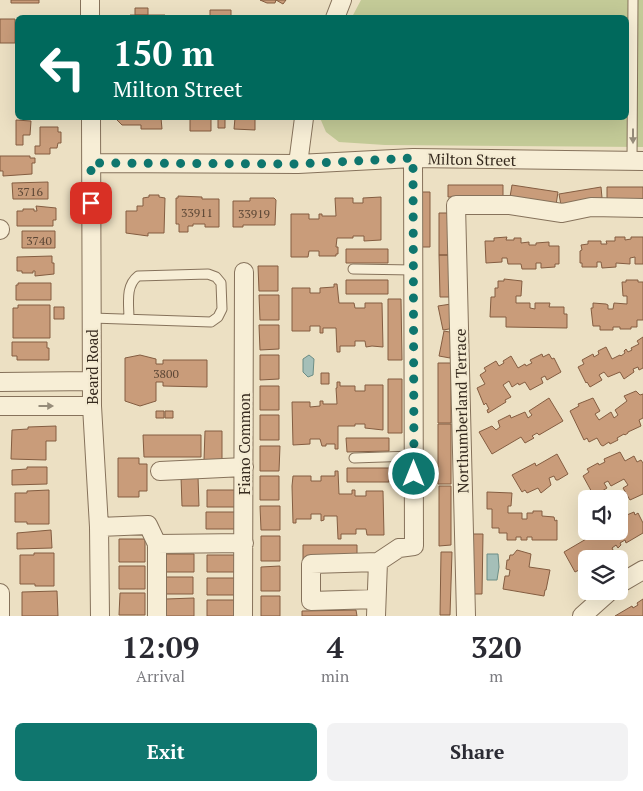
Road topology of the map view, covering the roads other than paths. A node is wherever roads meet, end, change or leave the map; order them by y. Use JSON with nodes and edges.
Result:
{"nodes":[{"id":1,"x":90,"y":0,"type":"edge"},
{"id":2,"x":342,"y":0,"type":"edge"},
{"id":3,"x":633,"y":0,"type":"edge"},
{"id":4,"x":90,"y":15,"type":"edge"},
{"id":5,"x":336,"y":15,"type":"edge"},
{"id":6,"x":90,"y":120,"type":"edge"},
{"id":7,"x":304,"y":120,"type":"edge"},
{"id":8,"x":413,"y":158,"type":"junction"},
{"id":9,"x":638,"y":161,"type":"edge"},
{"id":10,"x":91,"y":163,"type":"junction"},
{"id":11,"x":298,"y":164,"type":"junction"},
{"id":12,"x":643,"y":208,"type":"edge"},
{"id":13,"x":353,"y":269,"type":"dead end"},
{"id":14,"x":413,"y":270,"type":"junction"},
{"id":15,"x":244,"y":272,"type":"dead end"},
{"id":16,"x":92,"y":318,"type":"junction"},
{"id":17,"x":129,"y":319,"type":"junction"},
{"id":18,"x":92,"y":381,"type":"junction"},
{"id":19,"x":0,"y":382,"type":"edge"},
{"id":20,"x":0,"y":406,"type":"edge"},
{"id":21,"x":92,"y":406,"type":"junction"},
{"id":22,"x":413,"y":456,"type":"junction"},
{"id":23,"x":354,"y":458,"type":"dead end"},
{"id":24,"x":244,"y":467,"type":"junction"},
{"id":25,"x":160,"y":471,"type":"dead end"},
{"id":26,"x":99,"y":526,"type":"junction"},
{"id":27,"x":244,"y":543,"type":"junction"},
{"id":28,"x":157,"y":544,"type":"junction"},
{"id":29,"x":378,"y":562,"type":"junction"},
{"id":30,"x":643,"y":570,"type":"edge"},
{"id":31,"x":628,"y":579,"type":"edge"},
{"id":32,"x":0,"y":593,"type":"edge"},
{"id":33,"x":600,"y":600,"type":"edge"},
{"id":34,"x":376,"y":607,"type":"edge"},
{"id":35,"x":0,"y":616,"type":"edge"},
{"id":36,"x":100,"y":616,"type":"edge"},
{"id":37,"x":157,"y":616,"type":"edge"},
{"id":38,"x":243,"y":616,"type":"edge"},
{"id":39,"x":466,"y":616,"type":"edge"},
{"id":40,"x":582,"y":616,"type":"edge"}],
"edges":[{"from":1,"to":4,"type":"street"},
{"from":2,"to":5,"type":"street"},
{"from":3,"to":9,"type":"lane","one_way":true},
{"from":6,"to":10,"type":"street","name":"Beard Road"},
{"from":7,"to":11,"type":"street"},
{"from":8,"to":9,"type":"street","name":"Milton Street"},
{"from":8,"to":11,"type":"street","name":"Milton Street"},
{"from":8,"to":14,"type":"street"},
{"from":10,"to":11,"type":"street","name":"Milton Street"},
{"from":10,"to":16,"type":"street","name":"Beard Road"},
{"from":12,"to":39,"type":"street","name":"Northumberland Terrace"},
{"from":13,"to":14,"type":"lane"},
{"from":14,"to":22,"type":"street"},
{"from":15,"to":24,"type":"street","name":"Fiano Common"},
{"from":16,"to":17,"type":"lane"},
{"from":16,"to":18,"type":"street","name":"Beard Road"},
{"from":17,"to":17,"type":"lane"},
{"from":18,"to":19,"type":"street"},
{"from":18,"to":21,"type":"street","name":"Beard Road"},
{"from":20,"to":21,"type":"street","one_way":true},
{"from":21,"to":26,"type":"street","name":"Beard Road"},
{"from":22,"to":23,"type":"lane"},
{"from":22,"to":29,"type":"street"},
{"from":24,"to":25,"type":"street"},
{"from":24,"to":27,"type":"street","name":"Fiano Common"},
{"from":26,"to":28,"type":"street"},
{"from":26,"to":36,"type":"street","name":"Beard Road"},
{"from":27,"to":28,"type":"street"},
{"from":27,"to":38,"type":"street","name":"Fiano Common"},
{"from":28,"to":37,"type":"street"},
{"from":29,"to":34,"type":"street"},
{"from":29,"to":34,"type":"street"},
{"from":30,"to":31,"type":"street"},
{"from":32,"to":35,"type":"street"},
{"from":33,"to":40,"type":"street"}]}
